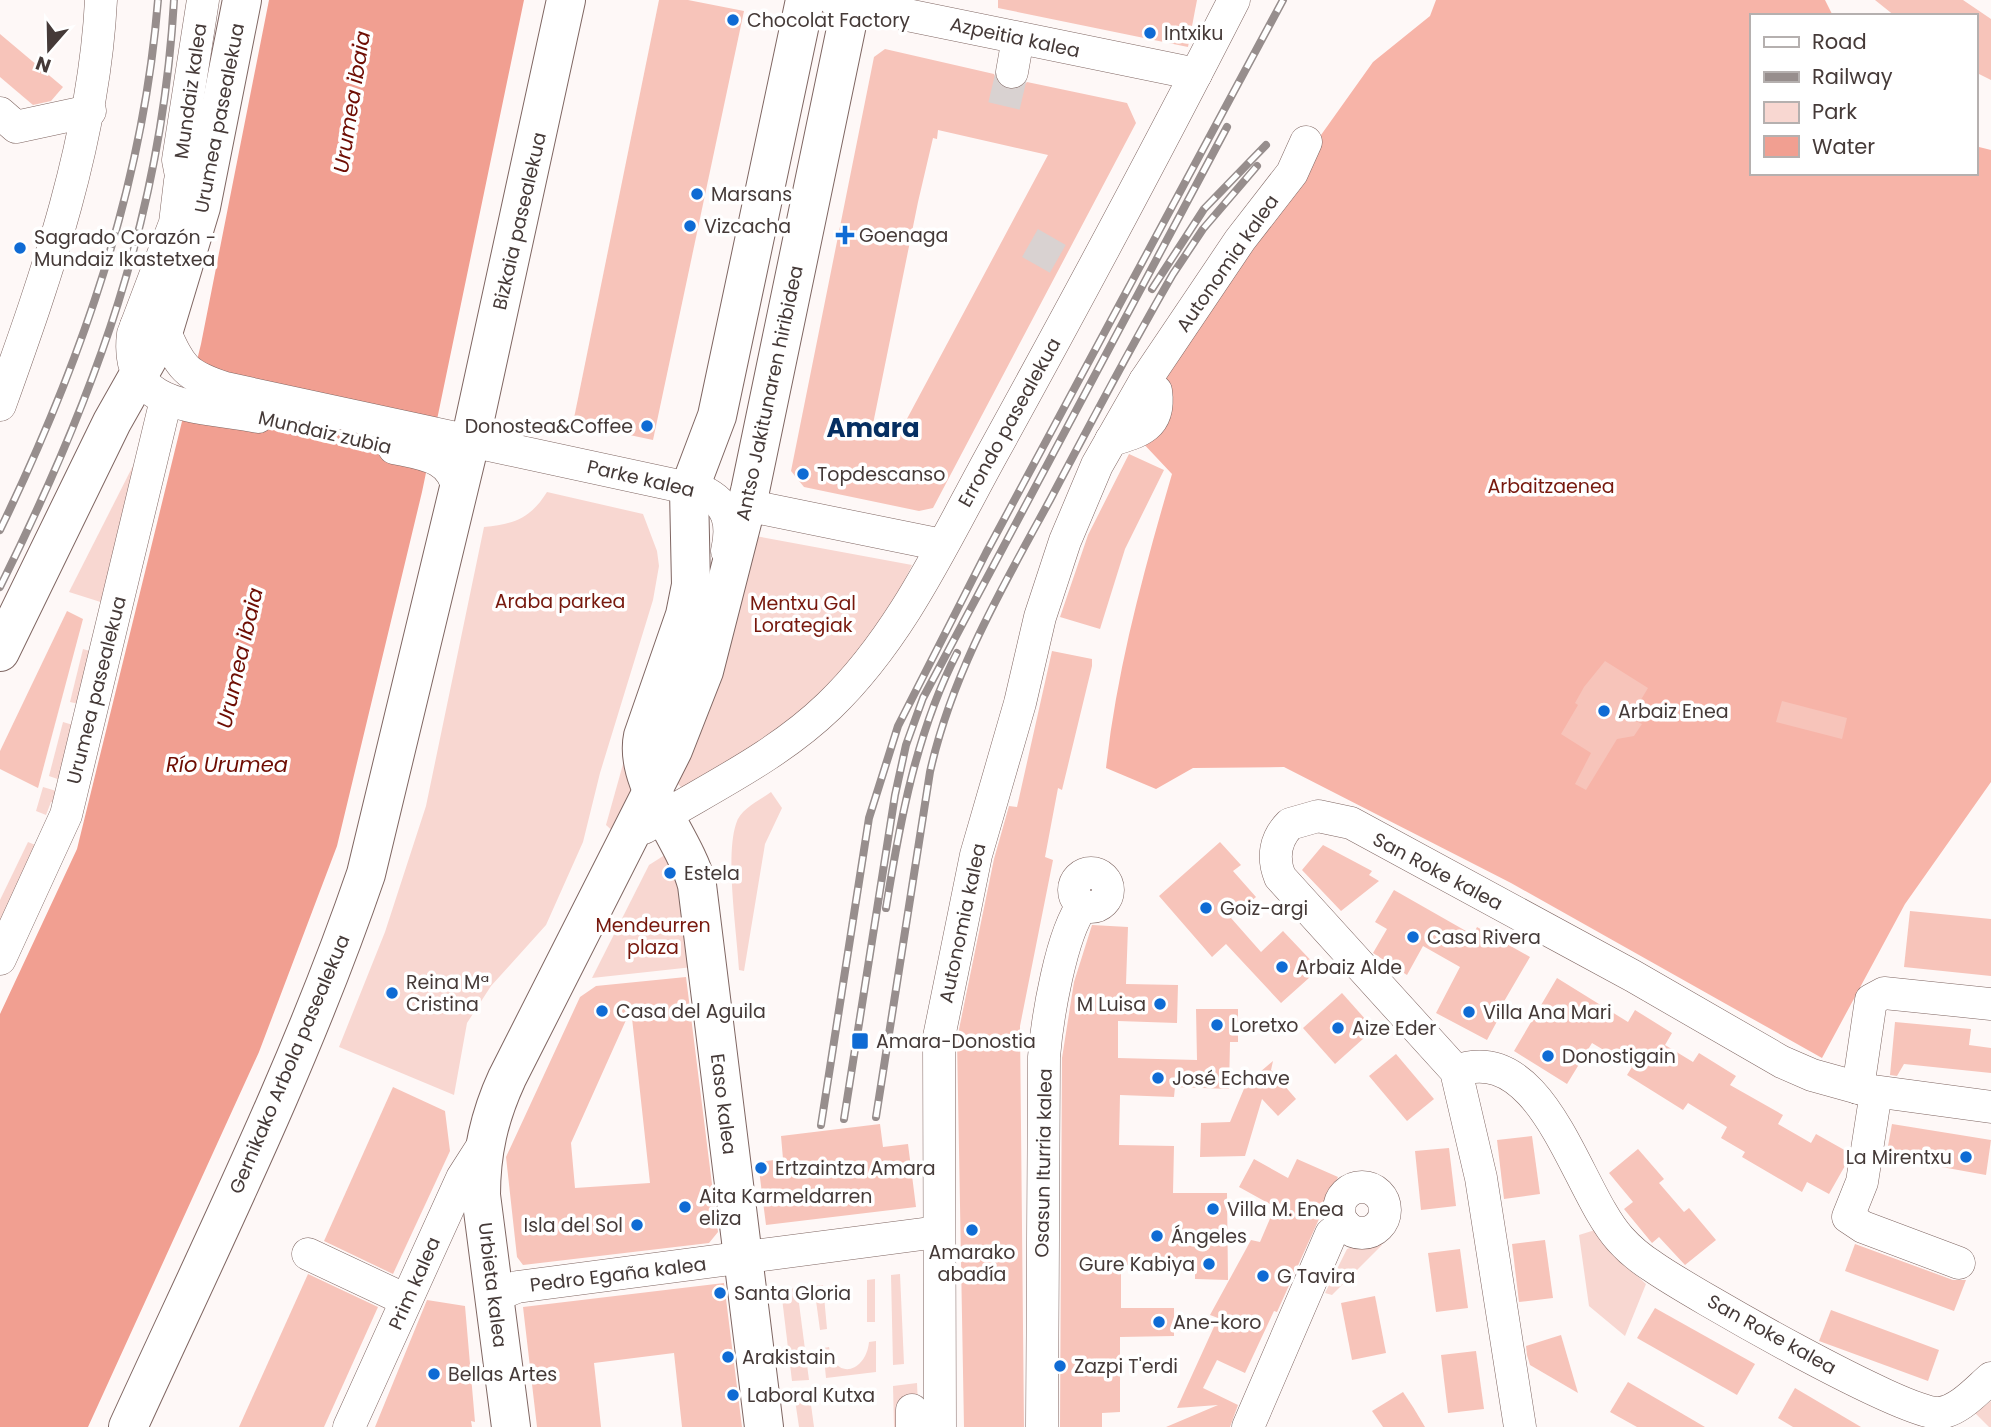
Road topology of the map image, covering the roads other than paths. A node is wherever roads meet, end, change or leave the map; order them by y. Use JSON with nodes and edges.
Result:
{"nodes":[{"id":1,"x":101,"y":0,"type":"edge"},
{"id":2,"x":203,"y":0,"type":"edge"},
{"id":3,"x":242,"y":0,"type":"edge"},
{"id":4,"x":566,"y":0,"type":"edge"},
{"id":5,"x":805,"y":0,"type":"edge"},
{"id":6,"x":1234,"y":0,"type":"edge"},
{"id":7,"x":845,"y":1,"type":"edge"},
{"id":8,"x":1018,"y":38,"type":"junction"},
{"id":9,"x":1012,"y":72,"type":"tunnel mouth"},
{"id":10,"x":1196,"y":74,"type":"junction"},
{"id":11,"x":90,"y":111,"type":"junction"},
{"id":12,"x":5,"y":122,"type":"edge"},
{"id":13,"x":1306,"y":142,"type":"dead end"},
{"id":14,"x":180,"y":181,"type":"junction"},
{"id":15,"x":194,"y":236,"type":"junction"},
{"id":16,"x":171,"y":373,"type":"junction"},
{"id":17,"x":139,"y":376,"type":"junction"},
{"id":18,"x":0,"y":405,"type":"edge"},
{"id":19,"x":445,"y":444,"type":"junction"},
{"id":20,"x":99,"y":449,"type":"junction"},
{"id":21,"x":690,"y":489,"type":"junction"},
{"id":22,"x":747,"y":502,"type":"junction"},
{"id":23,"x":942,"y":545,"type":"junction"},
{"id":24,"x":726,"y":590,"type":"junction"},
{"id":25,"x":0,"y":652,"type":"edge"},
{"id":26,"x":677,"y":794,"type":"junction"},
{"id":27,"x":1083,"y":905,"type":"dead end"},
{"id":28,"x":0,"y":958,"type":"edge"},
{"id":29,"x":1991,"y":1004,"type":"edge"},
{"id":30,"x":1456,"y":1071,"type":"junction"},
{"id":31,"x":1867,"y":1090,"type":"junction"},
{"id":32,"x":1991,"y":1107,"type":"edge"},
{"id":33,"x":485,"y":1142,"type":"junction"},
{"id":34,"x":1344,"y":1224,"type":"dead end"},
{"id":35,"x":938,"y":1232,"type":"junction"},
{"id":36,"x":307,"y":1254,"type":"dead end"},
{"id":37,"x":743,"y":1258,"type":"junction"},
{"id":38,"x":1959,"y":1263,"type":"dead end"},
{"id":39,"x":494,"y":1296,"type":"junction"},
{"id":40,"x":407,"y":1300,"type":"junction"},
{"id":41,"x":1991,"y":1378,"type":"edge"},
{"id":42,"x":1916,"y":1418,"type":"edge"},
{"id":43,"x":128,"y":1427,"type":"edge"},
{"id":44,"x":349,"y":1427,"type":"edge"},
{"id":45,"x":511,"y":1427,"type":"edge"},
{"id":46,"x":764,"y":1427,"type":"edge"},
{"id":47,"x":940,"y":1427,"type":"edge"},
{"id":48,"x":1042,"y":1427,"type":"edge"},
{"id":49,"x":1248,"y":1427,"type":"edge"},
{"id":50,"x":1520,"y":1427,"type":"edge"}],
"edges":[{"from":1,"to":11,"type":"street"},
{"from":2,"to":14,"type":"street","name":"Mundaiz kalea"},
{"from":3,"to":15,"type":"main road","name":"Urumea pasealekua"},
{"from":4,"to":19,"type":"main road","name":"Bizkaia pasealekua"},
{"from":5,"to":21,"type":"main road"},
{"from":6,"to":10,"type":"street","name":"Errondo pasealekua"},
{"from":7,"to":8,"type":"street","name":"Azpeitia kalea"},
{"from":7,"to":22,"type":"main road","name":"Antso Jakitunaren hiribidea"},
{"from":8,"to":9,"type":"street"},
{"from":8,"to":10,"type":"street","name":"Azpeitia kalea"},
{"from":10,"to":23,"type":"street","name":"Errondo pasealekua"},
{"from":11,"to":12,"type":"street"},
{"from":11,"to":18,"type":"street"},
{"from":13,"to":35,"type":"street","name":"Autonomia kalea"},
{"from":14,"to":15,"type":"street","name":"Urumea pasealekua"},
{"from":14,"to":16,"type":"street","name":"Urumea pasealekua"},
{"from":15,"to":16,"type":"main road","name":"Urumea pasealekua"},
{"from":16,"to":17,"type":"main road"},
{"from":16,"to":17,"type":"street"},
{"from":16,"to":19,"type":"street","name":"Mundaiz zubia"},
{"from":16,"to":20,"type":"street"},
{"from":16,"to":28,"type":"street","name":"Urumea pasealekua"},
{"from":17,"to":20,"type":"main road"},
{"from":19,"to":21,"type":"street","name":"Parke kalea"},
{"from":19,"to":43,"type":"main road","name":"Gernikako Arbola pasealekua"},
{"from":20,"to":25,"type":"main road"},
{"from":21,"to":24,"type":"street","name":"Parke kalea"},
{"from":21,"to":26,"type":"main road"},
{"from":22,"to":23,"type":"street"},
{"from":22,"to":24,"type":"main road","name":"Antso Jakitunaren hiribidea"},
{"from":23,"to":26,"type":"street","name":"Errondo pasealekua"},
{"from":24,"to":26,"type":"main road","name":"Antso Jakitunaren hiribidea"},
{"from":26,"to":33,"type":"main road","name":"Antso Jakitunaren hiribidea"},
{"from":26,"to":37,"type":"main road","name":"Easo kalea"},
{"from":27,"to":48,"type":"street","name":"Osasun Iturria kalea"},
{"from":29,"to":31,"type":"street"},
{"from":30,"to":31,"type":"street","name":"San Roke kalea"},
{"from":30,"to":42,"type":"street","name":"San Roke kalea"},
{"from":30,"to":50,"type":"street","name":"San Roke kalea"},
{"from":31,"to":32,"type":"street","name":"San Roke kalea"},
{"from":31,"to":38,"type":"street"},
{"from":33,"to":39,"type":"main road","name":"Urbieta kalea"},
{"from":33,"to":40,"type":"street","name":"Prim kalea"},
{"from":34,"to":49,"type":"street"},
{"from":35,"to":37,"type":"street","name":"Pedro Egaña kalea"},
{"from":35,"to":47,"type":"street","name":"Autonomia kalea"},
{"from":36,"to":40,"type":"street"},
{"from":37,"to":39,"type":"street","name":"Pedro Egaña kalea"},
{"from":37,"to":46,"type":"main road","name":"Easo kalea"},
{"from":39,"to":45,"type":"main road","name":"Urbieta kalea"},
{"from":40,"to":44,"type":"street","name":"Prim kalea"},
{"from":41,"to":42,"type":"street"}]}
